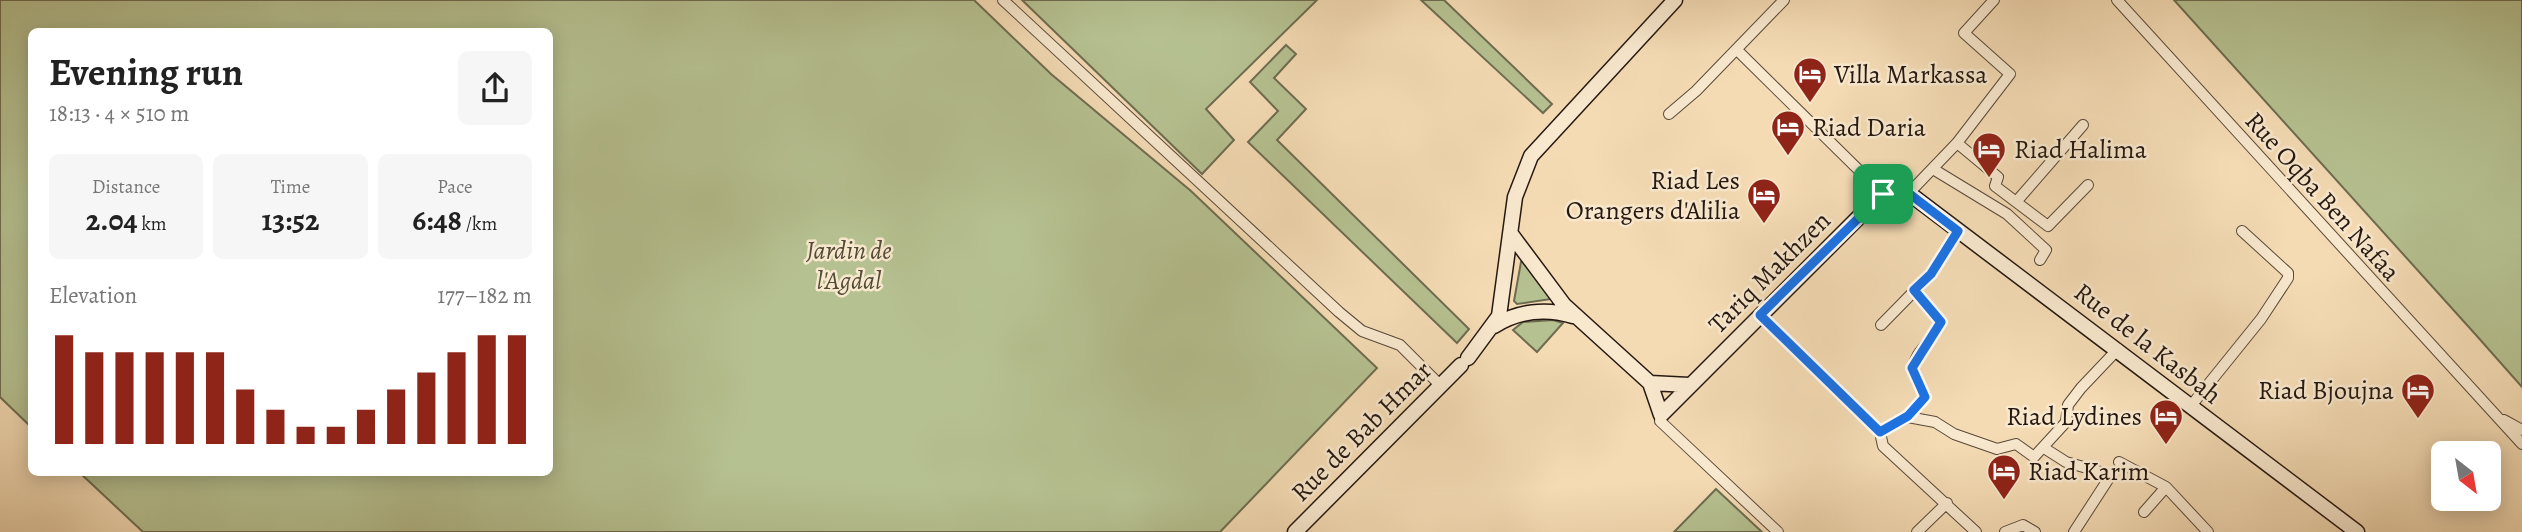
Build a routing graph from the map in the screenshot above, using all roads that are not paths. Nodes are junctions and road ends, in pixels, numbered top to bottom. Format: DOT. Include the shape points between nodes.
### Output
graph roads {
  1 [pos="1003,0"];
  2 [pos="1675,0"];
  3 [pos="1784,0"];
  4 [pos="1994,0"];
  5 [pos="2117,0"];
  6 [pos="1737,50"];
  7 [pos="1669,114"];
  8 [pos="2083,125"];
  9 [pos="1957,143"];
  10 [pos="1933,169"];
  11 [pos="2088,185"];
  12 [pos="1909,192"];
  13 [pos="1883,194"];
  14 [pos="2016,202"];
  15 [pos="1958,231"];
  16 [pos="2242,231"];
  17 [pos="1511,234"];
  18 [pos="2040,260"];
  19 [pos="1914,290"];
  20 [pos="1760,315"];
  21 [pos="1575,316"];
  22 [pos="1881,325"];
  23 [pos="1494,326"];
  24 [pos="2118,349"];
  25 [pos="1650,383"];
  26 [pos="1440,385"];
  27 [pos="1689,385"];
  28 [pos="2190,407"];
  29 [pos="1661,415"];
  30 [pos="1908,416"];
  31 [pos="2501,418"];
  32 [pos="2522,430"];
  33 [pos="1880,432"];
  34 [pos="2522,444"];
  35 [pos="2045,448"];
  36 [pos="2119,462"];
  37 [pos="2166,488"];
  38 [pos="1947,503"];
  39 [pos="2144,512"];
  40 [pos="1295,532"];
  41 [pos="1778,532"];
  42 [pos="1917,532"];
  43 [pos="1976,532"];
  44 [pos="2005,532"];
  45 [pos="2035,532"];
  46 [pos="2074,532"];
  47 [pos="2208,532"];
  48 [pos="2357,532"];
  1 -- 26 [label="street" via="1339,312 1362,331 1400,345"];
  2 -- 17 [label="street" via="1535,151 1519,184"];
  3 -- 6 [label="street"];
  4 -- 9 [label="street" via="1964,33 2010,74"];
  5 -- 31 [label="street, Rue Oqba Ben Nafaa"];
  6 -- 7 [label="street"];
  6 -- 13 [label="street"];
  8 -- 14 [label="street"];
  9 -- 10 [label="street"];
  9 -- 14 [label="street" via="1998,177 1995,187"];
  10 -- 12 [label="street"];
  10 -- 18 [label="street" via="2007,214 2046,250"];
  11 -- 14 [label="street" via="2048,226"];
  12 -- 13 [label="street" via="1898,185"];
  12 -- 15 [label="street, Rue de la Kasbah"];
  13 -- 20 [label="street, Tariq Makhzen"];
  15 -- 19 [label="street" via="1931,274"];
  15 -- 24 [label="street, Rue de la Kasbah"];
  16 -- 28 [label="street" via="2288,278"];
  17 -- 21 [label="street"];
  17 -- 23 [label="street" via="1502,305"];
  19 -- 22 [label="street"];
  19 -- 30 [label="street" via="1941,322 1913,363 1913,376 1925,396"];
  20 -- 27 [label="street, Tariq Makhzen"];
  20 -- 33 [label="street"];
  21 -- 23 [label="street" via="1530,312"];
  21 -- 25 [label="street"];
  23 -- 26 [label="street, Rue de Bab Hmar"];
  24 -- 28 [label="street, Rue de la Kasbah"];
  24 -- 35 [label="street" via="2068,405 2066,422"];
  25 -- 27 [label="street"];
  25 -- 29 [label="street"];
  26 -- 40 [label="street, Rue de Bab Hmar"];
  27 -- 29 [label="street, Tariq Makhzen"];
  28 -- 48 [label="street, Rue de la Kasbah"];
  29 -- 41 [label="street" via="1660,421"];
  30 -- 33 [label="street"];
  30 -- 35 [label="street" via="1997,449 2016,444 2034,457"];
  31 -- 32 [label="street, Rue Oqba Ben Nafaa"];
  31 -- 34 [label="street, Rue Oqba Ben Nafaa"];
  33 -- 38 [label="street" via="1883,446"];
  35 -- 46 [label="street" via="2066,461 2111,475"];
  36 -- 37 [label="street"];
  37 -- 39 [label="street"];
  37 -- 47 [label="street"];
  38 -- 42 [label="street"];
  38 -- 43 [label="street"];
  44 -- 45 [label="street" via="2023,525"];
}
